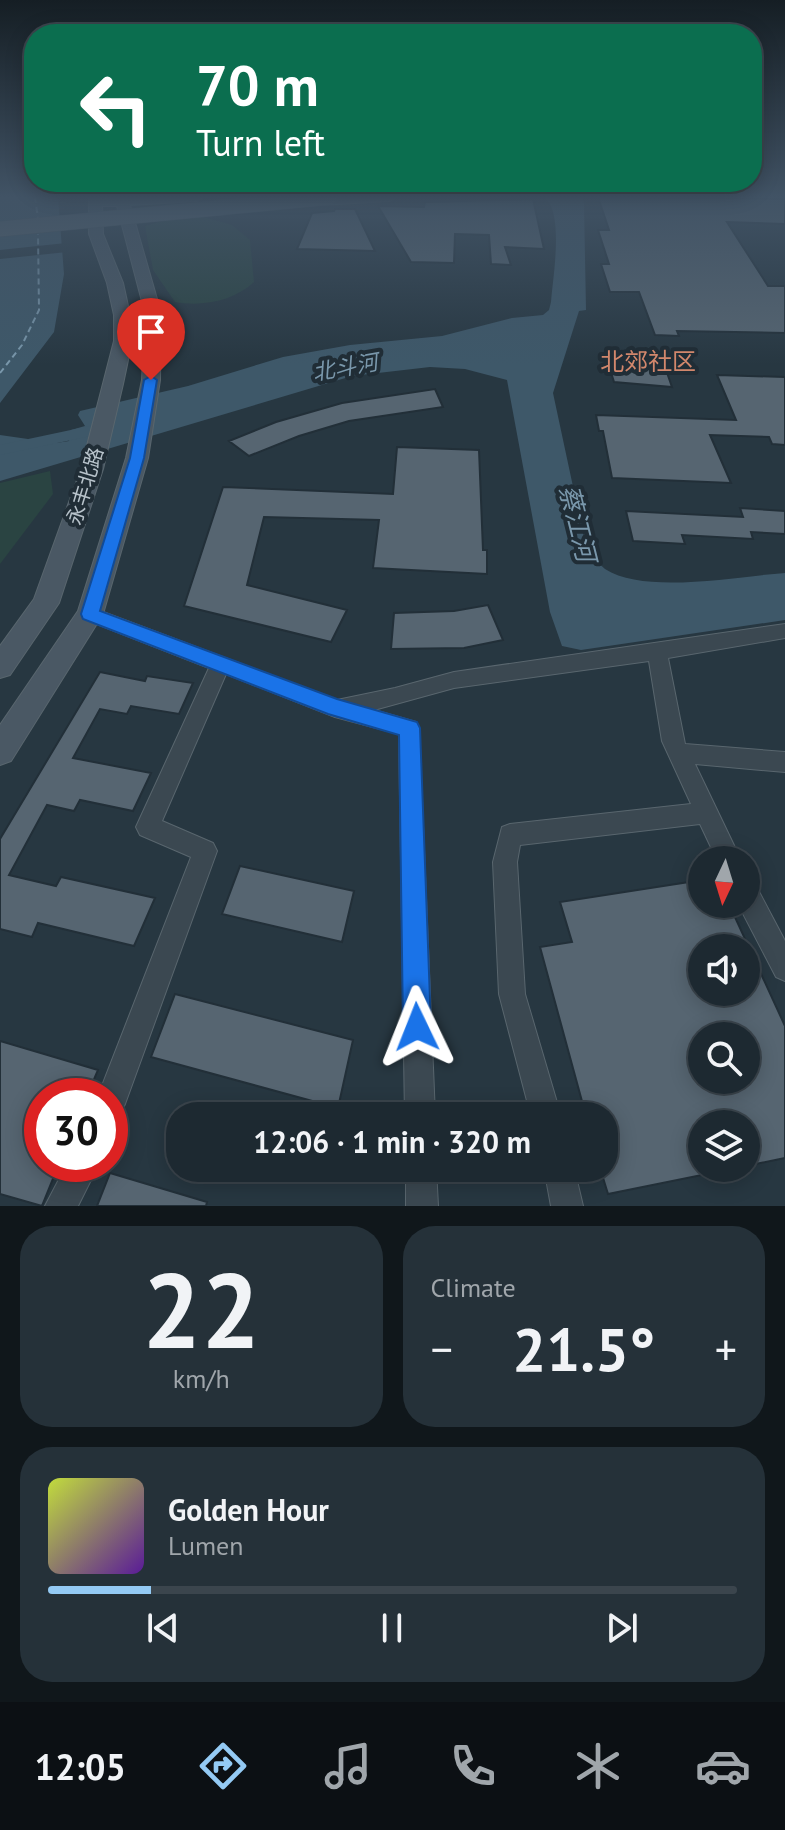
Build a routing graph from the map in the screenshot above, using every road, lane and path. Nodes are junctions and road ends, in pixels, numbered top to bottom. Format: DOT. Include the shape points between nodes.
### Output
graph roads {
  1 [pos="105,253"];
  2 [pos="136,253"];
  3 [pos="90,614"];
  4 [pos="785,631"];
  5 [pos="657,652"];
  6 [pos="220,666"];
  7 [pos="0,667"];
  8 [pos="335,708"];
  9 [pos="0,751"];
  10 [pos="678,753"];
  11 [pos="785,762"];
  12 [pos="705,813"];
  13 [pos="722,846"];
  14 [pos="759,918"];
  15 [pos="785,968"];
  16 [pos="120,1078"];
  17 [pos="420,1102"];
  18 [pos="542,1102"];
  19 [pos="74,1182"];
  20 [pos="421,1182"];
  21 [pos="562,1182"];
  22 [pos="61,1206"];
  23 [pos="422,1206"];
  24 [pos="567,1206"];
  1 -- 7 [label="main road, 永丰北路" via="122,315 114,384 92,469 46,603"];
  2 -- 3 [label="main road, 永丰北路" via="153,313 151,380 137,458"];
  3 -- 6 [label="street"];
  3 -- 9 [label="main road, 永丰北路"];
  4 -- 5 [label="street"];
  5 -- 8 [label="street" via="454,680"];
  5 -- 10 [label="street"];
  6 -- 8 [label="street"];
  6 -- 16 [label="street" via="148,827 205,851"];
  8 -- 17 [label="street" via="409,728"];
  10 -- 11 [label="street"];
  10 -- 12 [label="street"];
  12 -- 13 [label="street"];
  12 -- 18 [label="street" via="510,835 505,862 512,994"];
  14 -- 15 [label="street"];
  19 -- 22 [label="street"];
  20 -- 23 [label="street"];
  21 -- 24 [label="street"];
}
